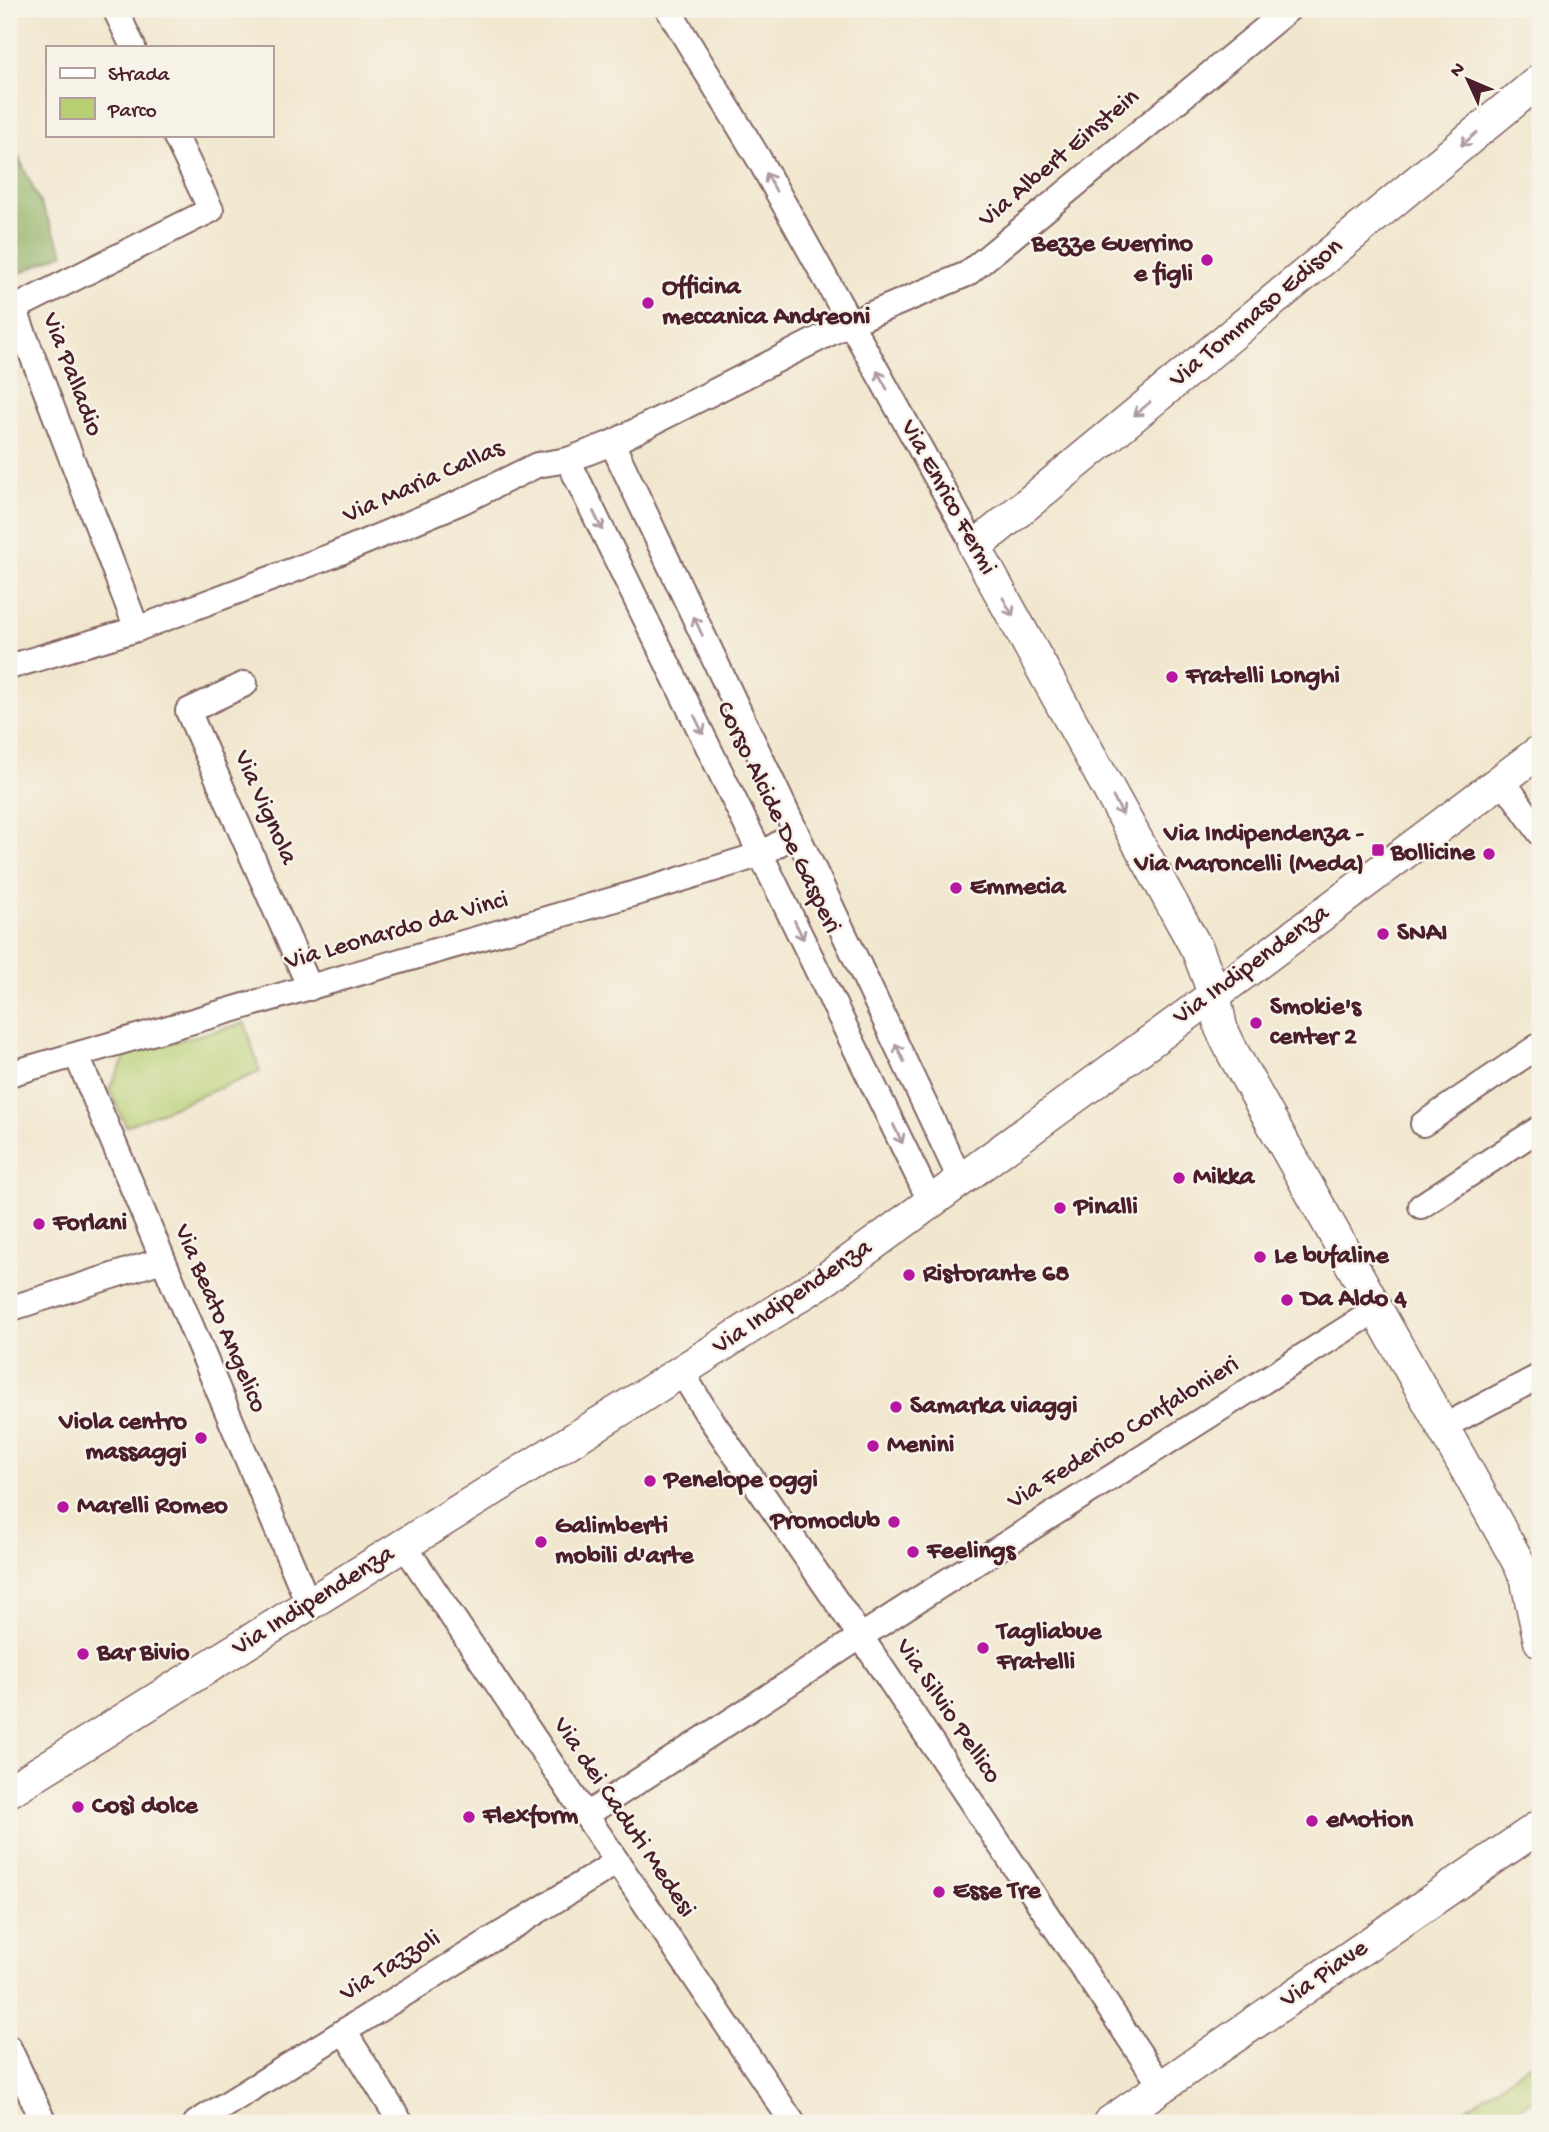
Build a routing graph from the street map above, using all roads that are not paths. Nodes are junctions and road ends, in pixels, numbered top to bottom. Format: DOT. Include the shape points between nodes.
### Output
graph roads {
  1 [pos="115,9"];
  2 [pos="668,9"];
  3 [pos="1289,9"];
  4 [pos="134,46"];
  5 [pos="1540,80"];
  6 [pos="175,136"];
  7 [pos="11,310"];
  8 [pos="850,323"];
  9 [pos="612,443"];
  10 [pos="568,460"];
  11 [pos="975,547"];
  12 [pos="137,629"];
  13 [pos="9,667"];
  14 [pos="245,684"];
  15 [pos="1540,751"];
  16 [pos="1502,779"];
  17 [pos="796,833"];
  18 [pos="1540,833"];
  19 [pos="762,854"];
  20 [pos="310,988"];
  21 [pos="1214,993"];
  22 [pos="1540,1045"];
  23 [pos="77,1056"];
  24 [pos="9,1074"];
  25 [pos="1423,1125"];
  26 [pos="1540,1128"];
  27 [pos="961,1181"];
  28 [pos="931,1203"];
  29 [pos="1421,1206"];
  30 [pos="162,1260"];
  31 [pos="9,1309"];
  32 [pos="1376,1310"];
  33 [pos="681,1371"];
  34 [pos="1540,1376"];
  35 [pos="1443,1427"];
  36 [pos="404,1545"];
  37 [pos="1520,1564"];
  38 [pos="309,1605"];
  39 [pos="1540,1605"];
  40 [pos="861,1637"];
  41 [pos="1540,1641"];
  42 [pos="9,1791"];
  43 [pos="586,1815"];
  44 [pos="1537,1828"];
  45 [pos="617,1862"];
  46 [pos="344,2031"];
  47 [pos="9,2048"];
  48 [pos="1162,2087"];
  49 [pos="44,2123"];
  50 [pos="196,2123"];
  51 [pos="401,2123"];
  52 [pos="793,2123"];
  53 [pos="1109,2123"];
  1 -- 4 [label="street"];
  8 -- 2 [label="street, Via Enrico Fermi, one-way" via="759,159"];
  3 -- 8 [label="street, Via Albert Einstein" via="967,274"];
  5 -- 11 [label="street, Via Tommaso Edison, one-way"];
  6 -- 7 [label="street, Via Palladio" via="211,209"];
  7 -- 12 [label="street, Via Palladio"];
  8 -- 9 [label="street, Via Maria Callas"];
  11 -- 8 [label="street, Via Enrico Fermi, one-way"];
  9 -- 10 [label="street, Via Maria Callas"];
  17 -- 9 [label="street, Corso Alcide De Gasperi, one-way"];
  10 -- 12 [label="street, Via Maria Callas" via="537,466 331,556"];
  10 -- 19 [label="street, Corso Alcide De Gasperi, one-way"];
  11 -- 21 [label="street, Via Enrico Fermi, one-way" via="1198,951"];
  12 -- 13 [label="street, Via Maria Callas"];
  14 -- 20 [label="street, Via Vignola" via="188,711"];
  15 -- 16 [label="street, Via Indipendenza"];
  16 -- 18 [label="street"];
  16 -- 21 [label="street, Via Indipendenza"];
  17 -- 19 [label="street, Via Leonardo da Vinci"];
  27 -- 17 [label="street, Corso Alcide De Gasperi, one-way"];
  19 -- 20 [label="street, Via Leonardo da Vinci"];
  19 -- 28 [label="street, Corso Alcide De Gasperi, one-way"];
  20 -- 23 [label="street, Via Leonardo da Vinci"];
  21 -- 27 [label="street, Via Indipendenza"];
  21 -- 32 [label="street, Via Enrico Fermi" via="1221,1028 1233,1053"];
  22 -- 25 [label="street"];
  23 -- 24 [label="street, Via Leonardo da Vinci"];
  23 -- 30 [label="street, Via Beato Angelico"];
  26 -- 29 [label="street"];
  27 -- 28 [label="street, Via Indipendenza"];
  28 -- 33 [label="street, Via Indipendenza" via="827,1278"];
  30 -- 31 [label="street"];
  30 -- 38 [label="street, Via Beato Angelico"];
  32 -- 35 [label="street, Via Enrico Fermi"];
  32 -- 40 [label="street, Via Federico Confalonieri"];
  33 -- 36 [label="street, Via Indipendenza"];
  33 -- 40 [label="street, Via Silvio Pellico"];
  34 -- 35 [label="street"];
  35 -- 37 [label="street, Via Enrico Fermi"];
  36 -- 38 [label="street, Via Indipendenza"];
  36 -- 43 [label="street, Via dei Caduti Medesi"];
  37 -- 39 [label="street"];
  37 -- 41 [label="street"];
  38 -- 42 [label="street, Via Indipendenza"];
  40 -- 43 [label="street, Via Federico Confalonieri"];
  40 -- 48 [label="street, Via Silvio Pellico"];
  43 -- 45 [label="street, Via dei Caduti Medesi"];
  44 -- 48 [label="street, Via Piave"];
  45 -- 46 [label="street, Via Tazzoli"];
  45 -- 52 [label="street, Via dei Caduti Medesi"];
  46 -- 50 [label="street, Via Tazzoli"];
  46 -- 51 [label="street"];
  47 -- 49 [label="street"];
  48 -- 53 [label="street, Via Piave"];
}
